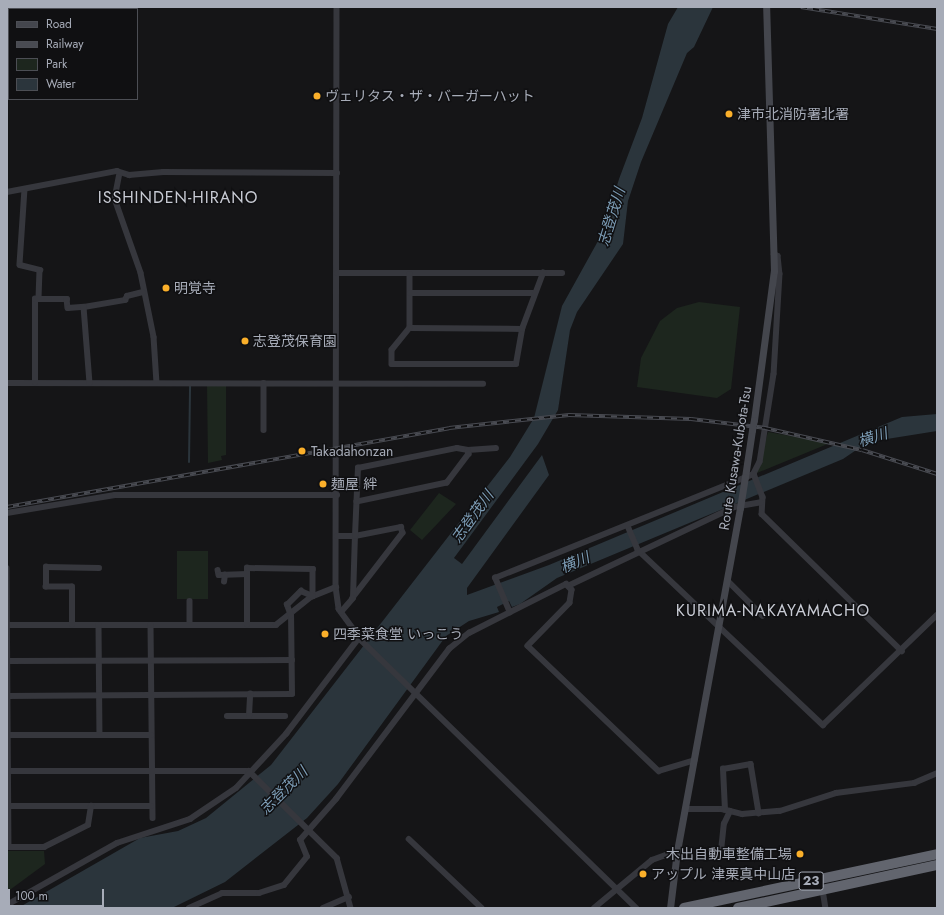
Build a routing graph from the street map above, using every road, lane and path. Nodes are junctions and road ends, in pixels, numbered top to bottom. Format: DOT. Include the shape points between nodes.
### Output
graph roads {
  1 [pos="337,7"];
  2 [pos="766,7"];
  3 [pos="120,173"];
  4 [pos="337,173"];
  5 [pos="25,189"];
  6 [pos="7,192"];
  7 [pos="774,254"];
  8 [pos="543,273"];
  9 [pos="562,273"];
  10 [pos="337,274"];
  11 [pos="410,274"];
  12 [pos="143,292"];
  13 [pos="410,293"];
  14 [pos="532,293"];
  15 [pos="39,299"];
  16 [pos="84,307"];
  17 [pos="410,328"];
  18 [pos="522,329"];
  19 [pos="7,383"];
  20 [pos="35,383"];
  21 [pos="90,383"];
  22 [pos="157,383"];
  23 [pos="264,383"];
  24 [pos="337,383"];
  25 [pos="483,384"];
  26 [pos="264,430"];
  27 [pos="496,448"];
  28 [pos="468,450"];
  29 [pos="754,475"];
  30 [pos="337,495"];
  31 [pos="762,499"];
  32 [pos="357,502"];
  33 [pos="7,513"];
  34 [pos="628,526"];
  35 [pos="337,536"];
  36 [pos="355,536"];
  37 [pos="638,550"];
  38 [pos="7,568"];
  39 [pos="99,568"];
  40 [pos="218,570"];
  41 [pos="247,574"];
  42 [pos="225,575"];
  43 [pos="728,581"];
  44 [pos="224,582"];
  45 [pos="570,585"];
  46 [pos="336,587"];
  47 [pos="312,596"];
  48 [pos="353,598"];
  49 [pos="8,601"];
  50 [pos="190,601"];
  51 [pos="341,612"];
  52 [pos="510,613"];
  53 [pos="937,615"];
  54 [pos="291,616"];
  55 [pos="763,616"];
  56 [pos="8,625"];
  57 [pos="72,625"];
  58 [pos="99,625"];
  59 [pos="151,625"];
  60 [pos="190,625"];
  61 [pos="247,625"];
  62 [pos="720,626"];
  63 [pos="360,640"];
  64 [pos="902,651"];
  65 [pos="8,660"];
  66 [pos="151,660"];
  67 [pos="292,660"];
  68 [pos="100,661"];
  69 [pos="414,692"];
  70 [pos="250,694"];
  71 [pos="151,695"];
  72 [pos="8,696"];
  73 [pos="100,696"];
  74 [pos="227,716"];
  75 [pos="249,716"];
  76 [pos="285,716"];
  77 [pos="8,735"];
  78 [pos="100,735"];
  79 [pos="151,736"];
  80 [pos="694,760"];
  81 [pos="8,771"];
  82 [pos="151,771"];
  83 [pos="937,773"];
  84 [pos="254,774"];
  85 [pos="8,806"];
  86 [pos="91,806"];
  87 [pos="151,806"];
  88 [pos="685,808"];
  89 [pos="727,810"];
  90 [pos="759,813"];
  91 [pos="153,818"];
  92 [pos="309,829"];
  93 [pos="409,839"];
  94 [pos="8,847"];
  95 [pos="677,851"];
  96 [pos="721,851"];
  97 [pos="937,854"];
  98 [pos="937,865"];
  99 [pos="616,886"];
  100 [pos="823,890"];
  101 [pos="349,898"];
  102 [pos="7,905"];
  103 [pos="189,908"];
  104 [pos="323,908"];
  105 [pos="351,908"];
  106 [pos="482,908"];
  107 [pos="594,908"];
  108 [pos="637,908"];
  109 [pos="670,908"];
  110 [pos="684,908"];
  111 [pos="740,908"];
  112 [pos="826,908"];
  1 -- 4 [label="street"];
  2 -- 7 [label="main road, Route Kusawa-Kubota-Tsu"];
  3 -- 4 [label="street"];
  3 -- 5 [label="street"];
  3 -- 12 [label="street" via="116,203 134,244"];
  4 -- 10 [label="street"];
  5 -- 6 [label="street"];
  5 -- 15 [label="street" via="20,265 40,270"];
  7 -- 29 [label="street" via="778,256 780,274 774,374 760,462"];
  7 -- 43 [label="main road, Route Kusawa-Kubota-Tsu, bridge" via="769,328"];
  8 -- 9 [label="street"];
  8 -- 11 [label="street"];
  8 -- 14 [label="street"];
  10 -- 11 [label="street"];
  10 -- 24 [label="street"];
  11 -- 13 [label="street"];
  12 -- 16 [label="street" via="126,296 125,300"];
  12 -- 22 [label="street" via="154,337"];
  13 -- 14 [label="street"];
  13 -- 17 [label="street"];
  14 -- 18 [label="street"];
  15 -- 16 [label="street" via="67,299 68,308"];
  15 -- 20 [label="street" via="35,299"];
  16 -- 21 [label="street"];
  17 -- 18 [label="street"];
  17 -- 18 [label="street" via="392,350 392,364 516,364"];
  19 -- 20 [label="street"];
  20 -- 21 [label="street"];
  21 -- 22 [label="street"];
  22 -- 23 [label="street"];
  23 -- 24 [label="street"];
  23 -- 26 [label="street"];
  24 -- 25 [label="street"];
  24 -- 30 [label="street"];
  27 -- 28 [label="street"];
  28 -- 32 [label="street" via="468,454 447,483"];
  28 -- 32 [label="street" via="456,448 358,468"];
  29 -- 31 [label="street"];
  29 -- 34 [label="street"];
  30 -- 33 [label="street" via="115,495"];
  30 -- 35 [label="street"];
  31 -- 37 [label="street" via="734,507"];
  31 -- 64 [label="street" via="767,522"];
  32 -- 36 [label="street"];
  34 -- 37 [label="street"];
  34 -- 52 [label="street" via="495,578"];
  35 -- 36 [label="street"];
  35 -- 46 [label="street"];
  36 -- 48 [label="street"];
  36 -- 48 [label="street" via="401,527 403,533"];
  37 -- 45 [label="street"];
  37 -- 62 [label="street"];
  38 -- 49 [label="street"];
  39 -- 57 [label="street" via="46,567 46,587 72,587"];
  40 -- 42 [label="street" via="219,575"];
  41 -- 42 [label="street"];
  41 -- 47 [label="street" via="247,568 313,569"];
  41 -- 61 [label="street"];
  42 -- 44 [label="street"];
  43 -- 55 [label="street"];
  43 -- 62 [label="main road, Route Kusawa-Kubota-Tsu"];
  45 -- 52 [label="street" via="550,590"];
  45 -- 80 [label="street" via="570,603 528,646 659,772"];
  46 -- 47 [label="street"];
  46 -- 51 [label="street"];
  47 -- 54 [label="street"];
  47 -- 54 [label="street" via="306,591 292,596 286,609"];
  48 -- 51 [label="street"];
  49 -- 56 [label="street"];
  50 -- 60 [label="street"];
  51 -- 63 [label="street"];
  52 -- 69 [label="street" via="458,639"];
  53 -- 64 [label="street"];
  54 -- 61 [label="street" via="276,625"];
  54 -- 67 [label="street"];
  56 -- 57 [label="street"];
  56 -- 65 [label="street"];
  57 -- 58 [label="street"];
  58 -- 59 [label="street"];
  58 -- 68 [label="street"];
  59 -- 60 [label="street"];
  59 -- 66 [label="street"];
  60 -- 61 [label="street"];
  62 -- 64 [label="street" via="823,725"];
  62 -- 80 [label="main road, Route Kusawa-Kubota-Tsu"];
  63 -- 69 [label="street"];
  63 -- 84 [label="street"];
  65 -- 68 [label="street"];
  65 -- 72 [label="street"];
  66 -- 67 [label="street"];
  66 -- 68 [label="street"];
  66 -- 71 [label="street"];
  67 -- 70 [label="street" via="292,694"];
  68 -- 73 [label="street"];
  69 -- 92 [label="street"];
  69 -- 99 [label="street"];
  70 -- 71 [label="street"];
  70 -- 75 [label="street"];
  71 -- 73 [label="street"];
  71 -- 79 [label="street"];
  72 -- 73 [label="street"];
  72 -- 77 [label="street"];
  73 -- 78 [label="street"];
  74 -- 75 [label="street"];
  75 -- 76 [label="street"];
  77 -- 78 [label="street"];
  77 -- 81 [label="street"];
  78 -- 79 [label="street"];
  79 -- 82 [label="street"];
  80 -- 88 [label="main road, Route Kusawa-Kubota-Tsu"];
  81 -- 82 [label="street"];
  81 -- 85 [label="street"];
  82 -- 84 [label="street"];
  82 -- 87 [label="street"];
  83 -- 90 [label="street" via="914,783 836,793 793,808"];
  84 -- 92 [label="street"];
  84 -- 102 [label="street" via="190,819 117,843"];
  85 -- 86 [label="street"];
  85 -- 94 [label="street"];
  86 -- 87 [label="street"];
  86 -- 94 [label="street" via="88,825 44,847"];
  87 -- 91 [label="street"];
  88 -- 89 [label="street"];
  88 -- 95 [label="main road, Route Kusawa-Kubota-Tsu"];
  89 -- 90 [label="street"];
  89 -- 90 [label="street" via="723,769 751,764"];
  89 -- 96 [label="street"];
  92 -- 101 [label="street" via="337,858"];
  92 -- 103 [label="street" via="300,840 307,857 284,885 259,893 222,892"];
  93 -- 106 [label="street"];
  95 -- 99 [label="street" via="652,860"];
  95 -- 109 [label="main road, Route Kusawa-Kubota-Tsu"];
  97 -- 110 [label="highway, 23"];
  98 -- 100 [label="highway, 23"];
  99 -- 107 [label="street"];
  99 -- 108 [label="street"];
  100 -- 111 [label="highway, 23"];
  100 -- 112 [label="street"];
  101 -- 104 [label="street"];
  101 -- 105 [label="street"];
}
